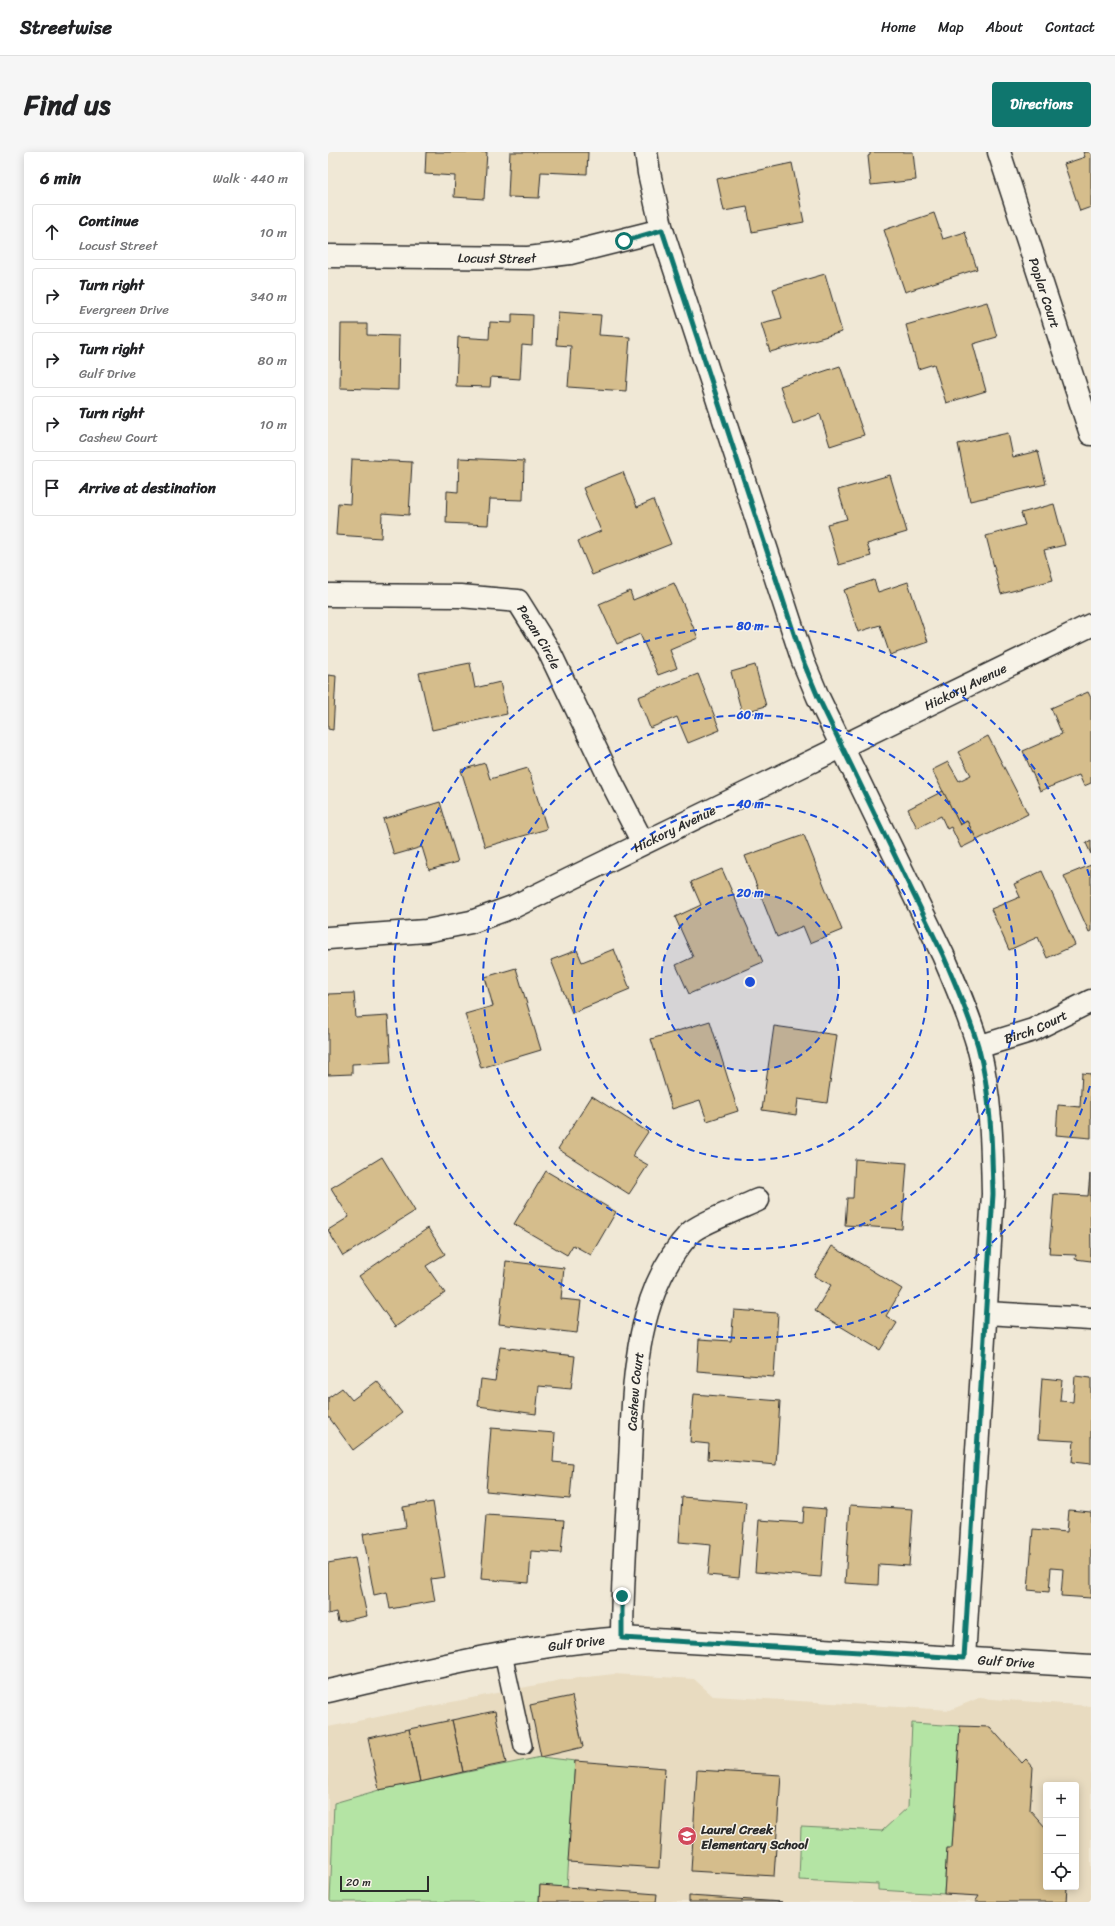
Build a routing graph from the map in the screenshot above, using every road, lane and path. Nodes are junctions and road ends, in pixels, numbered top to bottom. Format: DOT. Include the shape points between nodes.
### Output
graph roads {
  1 [pos="646,152"];
  2 [pos="999,152"];
  3 [pos="662,230"];
  4 [pos="328,256"];
  5 [pos="1091,434"];
  6 [pos="328,595"];
  7 [pos="1091,625"];
  8 [pos="841,746"];
  9 [pos="643,843"];
  10 [pos="328,938"];
  11 [pos="1091,1001"];
  12 [pos="978,1047"];
  13 [pos="758,1200"];
  14 [pos="986,1314"];
  15 [pos="1091,1319"];
  16 [pos="622,1638"];
  17 [pos="503,1654"];
  18 [pos="964,1658"];
  19 [pos="1091,1666"];
  20 [pos="328,1690"];
  21 [pos="524,1746"];
  1 -- 3 [label="street"];
  2 -- 5 [label="street, Poplar Court"];
  3 -- 4 [label="street, Locust Street" via="570,253 528,258"];
  3 -- 8 [label="street" via="803,661"];
  6 -- 9 [label="street, Pecan Circle" via="460,596 518,601 548,650"];
  7 -- 8 [label="street, Hickory Avenue"];
  8 -- 9 [label="street, Hickory Avenue"];
  8 -- 12 [label="street" via="943,955 962,999"];
  9 -- 10 [label="street, Hickory Avenue" via="515,906 471,922 426,931"];
  11 -- 12 [label="street, Birch Court" via="1033,1030"];
  12 -- 14 [label="street" via="987,1093 992,1141 993,1194"];
  13 -- 16 [label="street, Cashew Court" via="691,1231 667,1264 651,1301 637,1360 622,1596"];
  14 -- 15 [label="street"];
  14 -- 18 [label="street"];
  16 -- 17 [label="street, Gulf Drive" via="584,1640"];
  16 -- 18 [label="street, Gulf Drive"];
  17 -- 20 [label="street, Gulf Drive"];
  17 -- 21 [label="lane"];
  18 -- 19 [label="street, Gulf Drive"];
}
